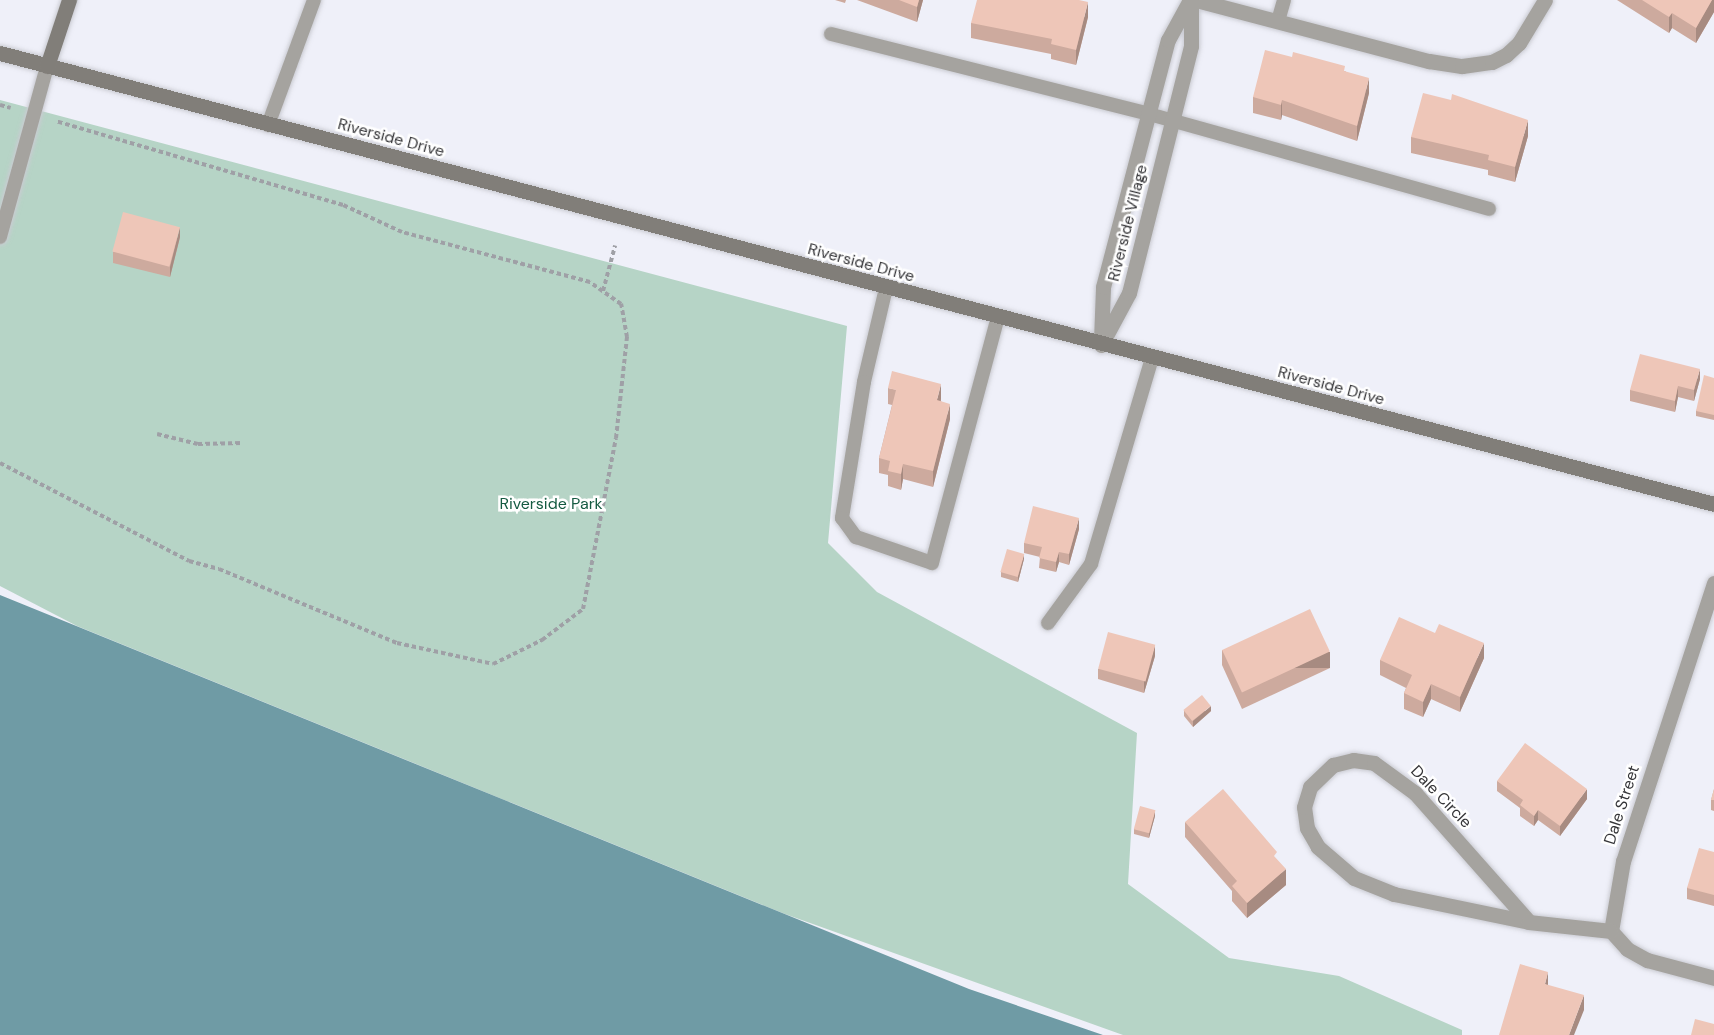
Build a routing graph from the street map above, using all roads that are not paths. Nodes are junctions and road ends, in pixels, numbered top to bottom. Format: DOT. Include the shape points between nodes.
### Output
graph roads {
  1 [pos="69,0"];
  2 [pos="314,0"];
  3 [pos="1190,0"];
  4 [pos="1196,0"];
  5 [pos="1284,0"];
  6 [pos="1545,0"];
  7 [pos="1278,21"];
  8 [pos="831,34"];
  9 [pos="0,53"];
  10 [pos="47,66"];
  11 [pos="1149,114"];
  12 [pos="1173,120"];
  13 [pos="268,125"];
  14 [pos="1489,209"];
  15 [pos="0,237"];
  16 [pos="886,288"];
  17 [pos="998,317"];
  18 [pos="1101,345"];
  19 [pos="1152,358"];
  20 [pos="1714,504"];
  21 [pos="1714,583"];
  22 [pos="1048,623"];
  23 [pos="1529,922"];
  24 [pos="1611,931"];
  25 [pos="1714,978"];
  1 -- 10 [label="main road"];
  2 -- 13 [label="lane"];
  3 -- 11 [label="street, Riverside Village" via="1168,40"];
  3 -- 12 [label="street, Riverside Village" via="1191,46"];
  4 -- 7 [label="street"];
  5 -- 7 [label="lane"];
  6 -- 7 [label="street" via="1519,43 1499,59 1477,65 1429,61"];
  8 -- 11 [label="lane"];
  9 -- 10 [label="main road, Riverside Drive"];
  10 -- 13 [label="main road, Riverside Drive"];
  10 -- 15 [label="lane"];
  11 -- 12 [label="lane"];
  11 -- 18 [label="street, Riverside Village" via="1103,287"];
  12 -- 14 [label="lane"];
  12 -- 18 [label="street, Riverside Village" via="1129,293"];
  13 -- 16 [label="main road, Riverside Drive"];
  16 -- 17 [label="main road, Riverside Drive"];
  16 -- 17 [label="lane" via="864,382 842,518 856,537 932,563"];
  17 -- 18 [label="main road, Riverside Drive"];
  18 -- 19 [label="main road, Riverside Drive"];
  19 -- 20 [label="main road, Riverside Drive"];
  19 -- 22 [label="lane" via="1091,564"];
  21 -- 24 [label="street, Dale Street" via="1623,861"];
  23 -- 23 [label="street, Dale Circle" via="1394,894 1354,878 1318,847 1307,828 1304,807 1310,787 1323,771 1342,762 1363,760 1384,768 1430,809"];
  23 -- 24 [label="street, Dale Circle"];
  24 -- 25 [label="street" via="1627,949 1647,960"];
}
